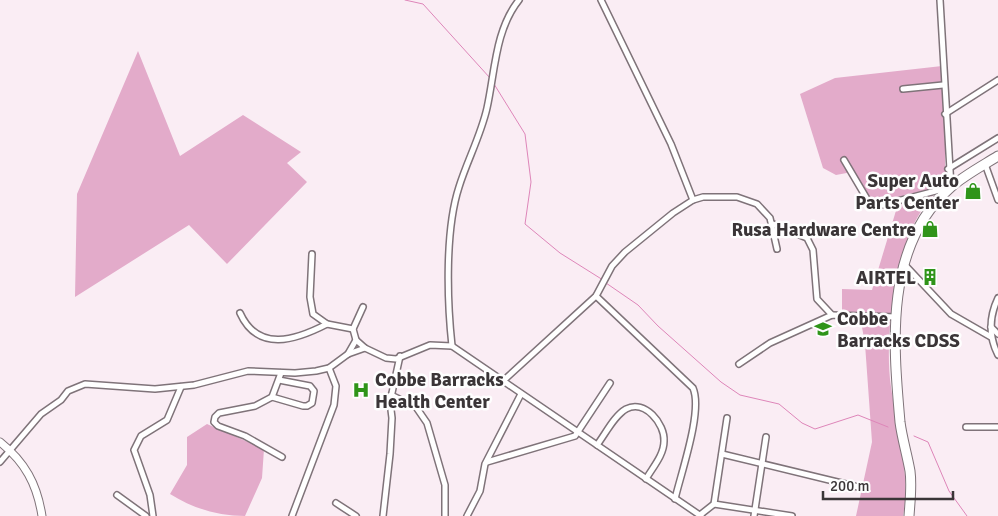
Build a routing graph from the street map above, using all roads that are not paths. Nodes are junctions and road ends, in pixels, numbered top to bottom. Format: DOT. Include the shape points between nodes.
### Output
graph roads {
  1 [pos="519,0"];
  2 [pos="601,0"];
  3 [pos="940,0"];
  4 [pos="998,80"];
  5 [pos="943,85"];
  6 [pos="903,89"];
  7 [pos="945,114"];
  8 [pos="998,138"];
  9 [pos="998,156"];
  10 [pos="844,160"];
  11 [pos="985,164"];
  12 [pos="948,169"];
  13 [pos="951,187"];
  14 [pos="694,200"];
  15 [pos="998,200"];
  16 [pos="773,224"];
  17 [pos="777,249"];
  18 [pos="312,254"];
  19 [pos="904,264"];
  20 [pos="596,296"];
  21 [pos="998,298"];
  22 [pos="363,307"];
  23 [pos="240,313"];
  24 [pos="832,316"];
  25 [pos="897,316"];
  26 [pos="327,324"];
  27 [pos="353,329"];
  28 [pos="994,335"];
  29 [pos="356,340"];
  30 [pos="452,346"];
  31 [pos="365,348"];
  32 [pos="348,354"];
  33 [pos="998,355"];
  34 [pos="400,356"];
  35 [pos="739,364"];
  36 [pos="329,368"];
  37 [pos="280,373"];
  38 [pos="279,380"];
  39 [pos="503,381"];
  40 [pos="610,383"];
  41 [pos="181,387"];
  42 [pos="521,394"];
  43 [pos="391,395"];
  44 [pos="272,397"];
  45 [pos="727,418"];
  46 [pos="966,427"];
  47 [pos="998,427"];
  48 [pos="578,432"];
  49 [pos="766,437"];
  50 [pos="0,442"];
  51 [pos="597,445"];
  52 [pos="11,451"];
  53 [pos="722,454"];
  54 [pos="282,457"];
  55 [pos="0,462"];
  56 [pos="487,462"];
  57 [pos="761,463"];
  58 [pos="646,478"];
  59 [pos="858,487"];
  60 [pos="118,495"];
  61 [pos="675,499"];
  62 [pos="336,503"];
  63 [pos="714,504"];
  64 [pos="754,513"];
  65 [pos="469,515"];
  66 [pos="42,516"];
  67 [pos="146,516"];
  68 [pos="153,516"];
  69 [pos="292,516"];
  70 [pos="356,516"];
  71 [pos="383,516"];
  72 [pos="445,516"];
  73 [pos="700,516"];
  74 [pos="792,516"];
  75 [pos="909,516"];
  1 -- 30 [label="street" via="506,22 486,111 458,188 450,238"];
  2 -- 14 [label="street" via="671,144"];
  3 -- 5 [label="street"];
  4 -- 7 [label="street"];
  5 -- 6 [label="street"];
  5 -- 7 [label="street"];
  7 -- 12 [label="street"];
  8 -- 12 [label="street"];
  9 -- 11 [label="highway"];
  10 -- 13 [label="street" via="870,204 882,206"];
  11 -- 13 [label="highway"];
  11 -- 15 [label="street"];
  12 -- 13 [label="street"];
  13 -- 19 [label="highway" via="924,219 908,248"];
  14 -- 16 [label="street" via="720,197 748,200 767,212"];
  14 -- 20 [label="street" via="625,252 612,266"];
  16 -- 17 [label="street"];
  16 -- 24 [label="street" via="808,238 813,250 817,300"];
  18 -- 26 [label="street" via="310,309"];
  19 -- 25 [label="highway"];
  19 -- 28 [label="street" via="951,314"];
  20 -- 39 [label="street"];
  20 -- 61 [label="street" via="693,388 696,396 694,423"];
  21 -- 28 [label="street" via="991,326"];
  22 -- 27 [label="street"];
  23 -- 26 [label="street" via="256,335 268,339 298,337"];
  24 -- 25 [label="street"];
  24 -- 35 [label="street" via="770,343"];
  25 -- 75 [label="highway" via="895,356 900,424 910,479"];
  26 -- 27 [label="street"];
  27 -- 29 [label="street"];
  28 -- 33 [label="street"];
  29 -- 31 [label="street"];
  29 -- 32 [label="street"];
  30 -- 34 [label="street" via="430,345"];
  30 -- 39 [label="street"];
  31 -- 32 [label="street"];
  31 -- 34 [label="street" via="386,358"];
  32 -- 36 [label="street"];
  34 -- 43 [label="street"];
  36 -- 37 [label="street"];
  36 -- 69 [label="street" via="336,386 334,405"];
  37 -- 38 [label="street"];
  37 -- 41 [label="street" via="248,371"];
  38 -- 44 [label="street"];
  38 -- 44 [label="street" via="310,386 314,391 312,403 303,406"];
  39 -- 42 [label="street"];
  40 -- 48 [label="street"];
  41 -- 52 [label="street" via="155,389 85,384 77,387 41,414"];
  41 -- 68 [label="street" via="167,420 141,436 134,450 150,495"];
  42 -- 48 [label="street"];
  42 -- 56 [label="street"];
  43 -- 71 [label="street" via="390,454"];
  43 -- 72 [label="street" via="416,407 426,423 445,485"];
  44 -- 54 [label="street" via="244,409 219,413 214,422"];
  45 -- 53 [label="street"];
  46 -- 47 [label="street"];
  48 -- 51 [label="street"];
  48 -- 56 [label="street" via="564,440"];
  49 -- 57 [label="street"];
  50 -- 52 [label="main road"];
  51 -- 58 [label="street"];
  51 -- 58 [label="street" via="619,414 637,406 646,410 658,419 664,442 661,455"];
  52 -- 55 [label="street"];
  52 -- 66 [label="main road" via="32,479"];
  53 -- 57 [label="street"];
  53 -- 63 [label="street"];
  56 -- 65 [label="street" via="480,491"];
  57 -- 59 [label="street"];
  57 -- 64 [label="street"];
  58 -- 61 [label="street"];
  60 -- 67 [label="street"];
  61 -- 73 [label="street"];
  62 -- 70 [label="street"];
  63 -- 64 [label="street"];
  63 -- 73 [label="street"];
  64 -- 74 [label="street"];
}
